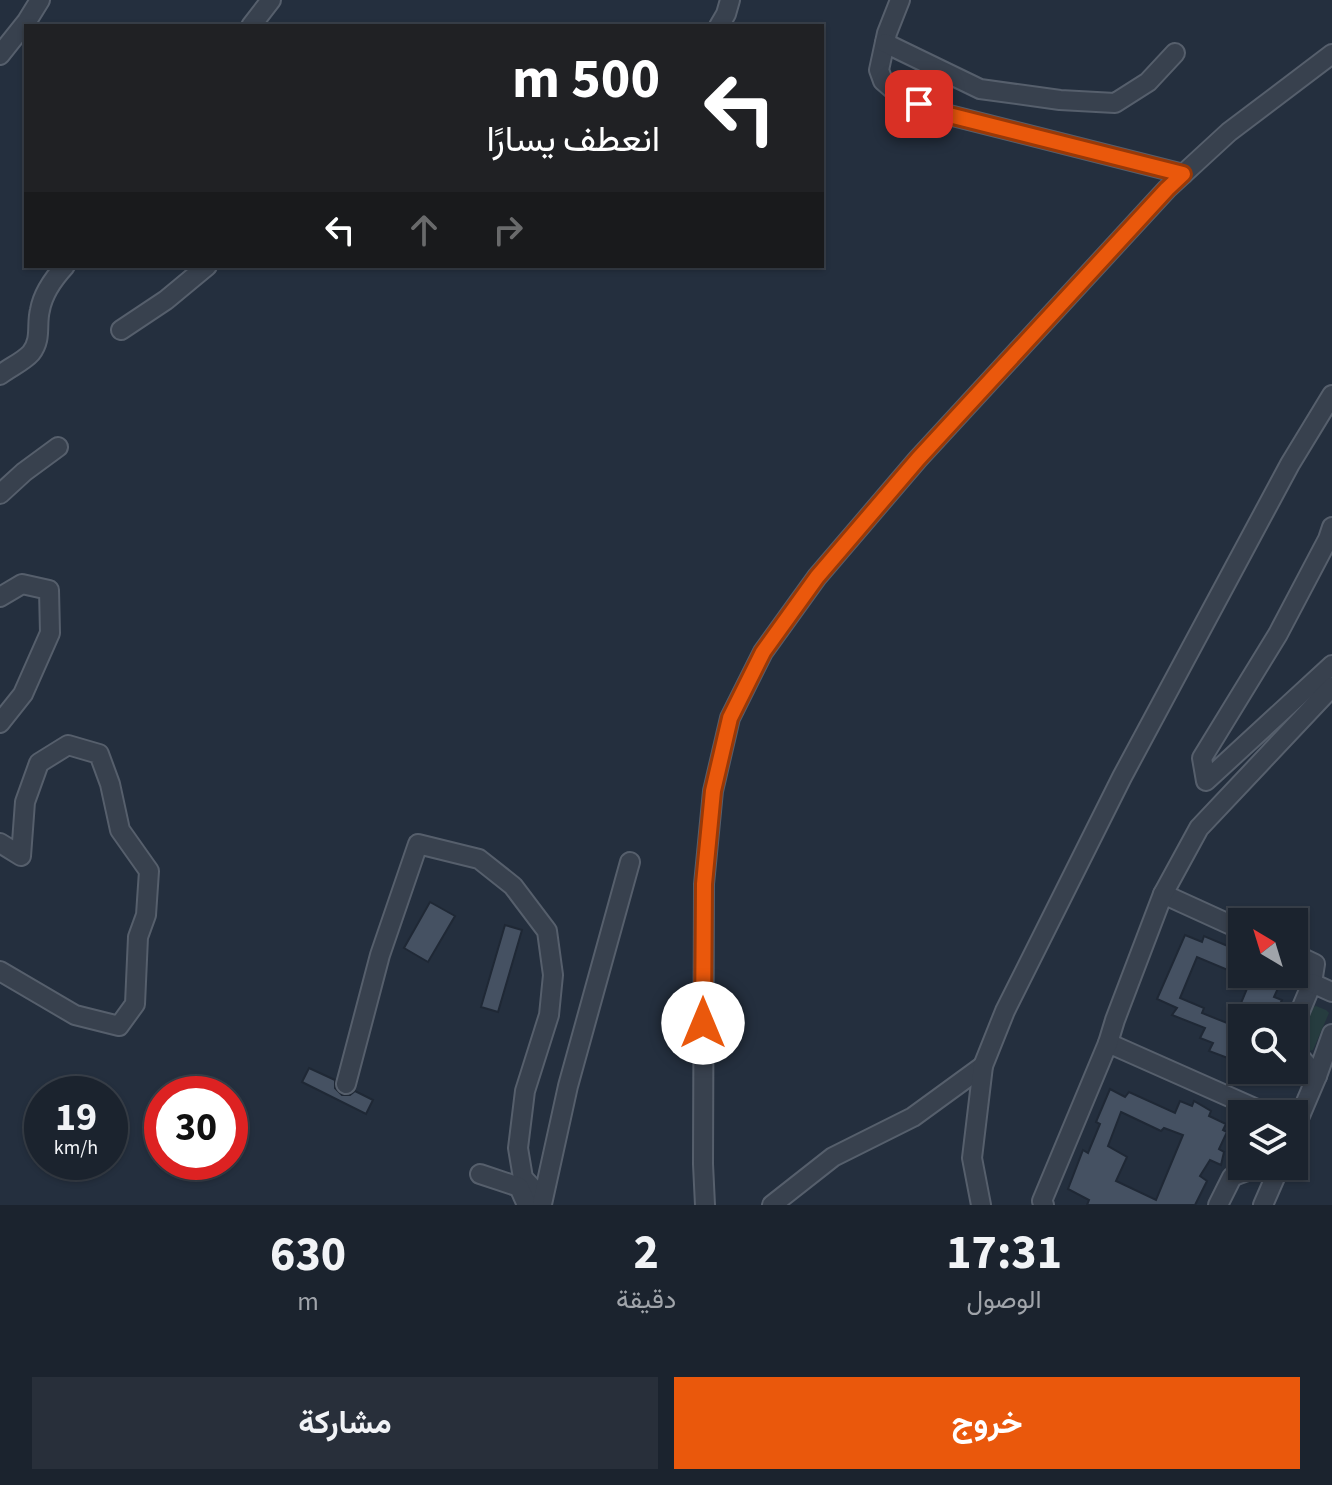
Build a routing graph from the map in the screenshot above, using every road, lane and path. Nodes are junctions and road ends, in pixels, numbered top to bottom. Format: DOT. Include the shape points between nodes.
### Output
graph roads {
  1 [pos="40,0"];
  2 [pos="271,0"];
  3 [pos="730,0"];
  4 [pos="900,0"];
  5 [pos="25,24"];
  6 [pos="253,24"];
  7 [pos="720,24"];
  8 [pos="24,25"];
  9 [pos="885,43"];
  10 [pos="1175,53"];
  11 [pos="1332,54"];
  12 [pos="0,55"];
  13 [pos="1183,174"];
  14 [pos="63,268"];
  15 [pos="205,268"];
  16 [pos="121,330"];
  17 [pos="0,375"];
  18 [pos="1332,395"];
  19 [pos="58,447"];
  20 [pos="0,494"];
  21 [pos="1332,527"];
  22 [pos="0,597"];
  23 [pos="1332,665"];
  24 [pos="1332,687"];
  25 [pos="0,723"];
  26 [pos="0,843"];
  27 [pos="17,854"];
  28 [pos="630,862"];
  29 [pos="1,865"];
  30 [pos="1163,894"];
  31 [pos="1228,924"];
  32 [pos="1308,961"];
  33 [pos="0,971"];
  34 [pos="1312,983"];
  35 [pos="1332,992"];
  36 [pos="1303,1004"];
  37 [pos="1332,1034"];
  38 [pos="1108,1043"];
  39 [pos="983,1066"];
  40 [pos="1308,1066"];
  41 [pos="1317,1076"];
  42 [pos="346,1084"];
  43 [pos="1236,1100"];
  44 [pos="1307,1100"];
  45 [pos="480,1174"];
  46 [pos="1230,1180"];
  47 [pos="1274,1180"];
  48 [pos="537,1203"];
  49 [pos="705,1205"];
  50 [pos="772,1205"];
  51 [pos="981,1205"];
  52 [pos="1044,1205"];
  53 [pos="1218,1205"];
  54 [pos="1263,1205"];
  1 -- 5 [label="street"];
  2 -- 6 [label="street"];
  3 -- 7 [label="street"];
  4 -- 9 [label="street"];
  8 -- 12 [label="street"];
  9 -- 10 [label="street" via="980,89 1115,103 1148,82"];
  9 -- 13 [label="street" via="879,70 883,81 919,104"];
  11 -- 13 [label="street"];
  13 -- 49 [label="street" via="918,459 817,577 763,652 730,718 713,791 704,884"];
  14 -- 17 [label="street" via="43,300 33,351"];
  15 -- 16 [label="street"];
  18 -- 39 [label="street" via="1122,777 1005,1011"];
  19 -- 20 [label="street"];
  21 -- 23 [label="street" via="1278,634 1202,758 1206,781"];
  22 -- 25 [label="street" via="22,584 49,590 50,633 23,694"];
  24 -- 30 [label="street" via="1199,828"];
  26 -- 27 [label="street"];
  27 -- 29 [label="street"];
  27 -- 33 [label="street" via="21,856 25,802 39,763 68,745 99,754 120,830 149,871 146,915 138,937 135,1004 119,1026 90,1019"];
  28 -- 48 [label="street"];
  30 -- 31 [label="street"];
  30 -- 38 [label="street"];
  32 -- 34 [label="street" via="1315,964"];
  34 -- 35 [label="street"];
  34 -- 36 [label="street"];
  37 -- 41 [label="street"];
  38 -- 43 [label="street"];
  38 -- 52 [label="street"];
  39 -- 50 [label="street" via="913,1117 833,1157"];
  39 -- 51 [label="street" via="972,1158"];
  40 -- 41 [label="street"];
  41 -- 44 [label="street"];
  42 -- 48 [label="street" via="380,955 418,844 479,859 513,886 547,931 553,975 549,1015 525,1091 518,1148 523,1178"];
  45 -- 48 [label="street" via="519,1187"];
  46 -- 53 [label="street"];
  47 -- 54 [label="street"];
}
